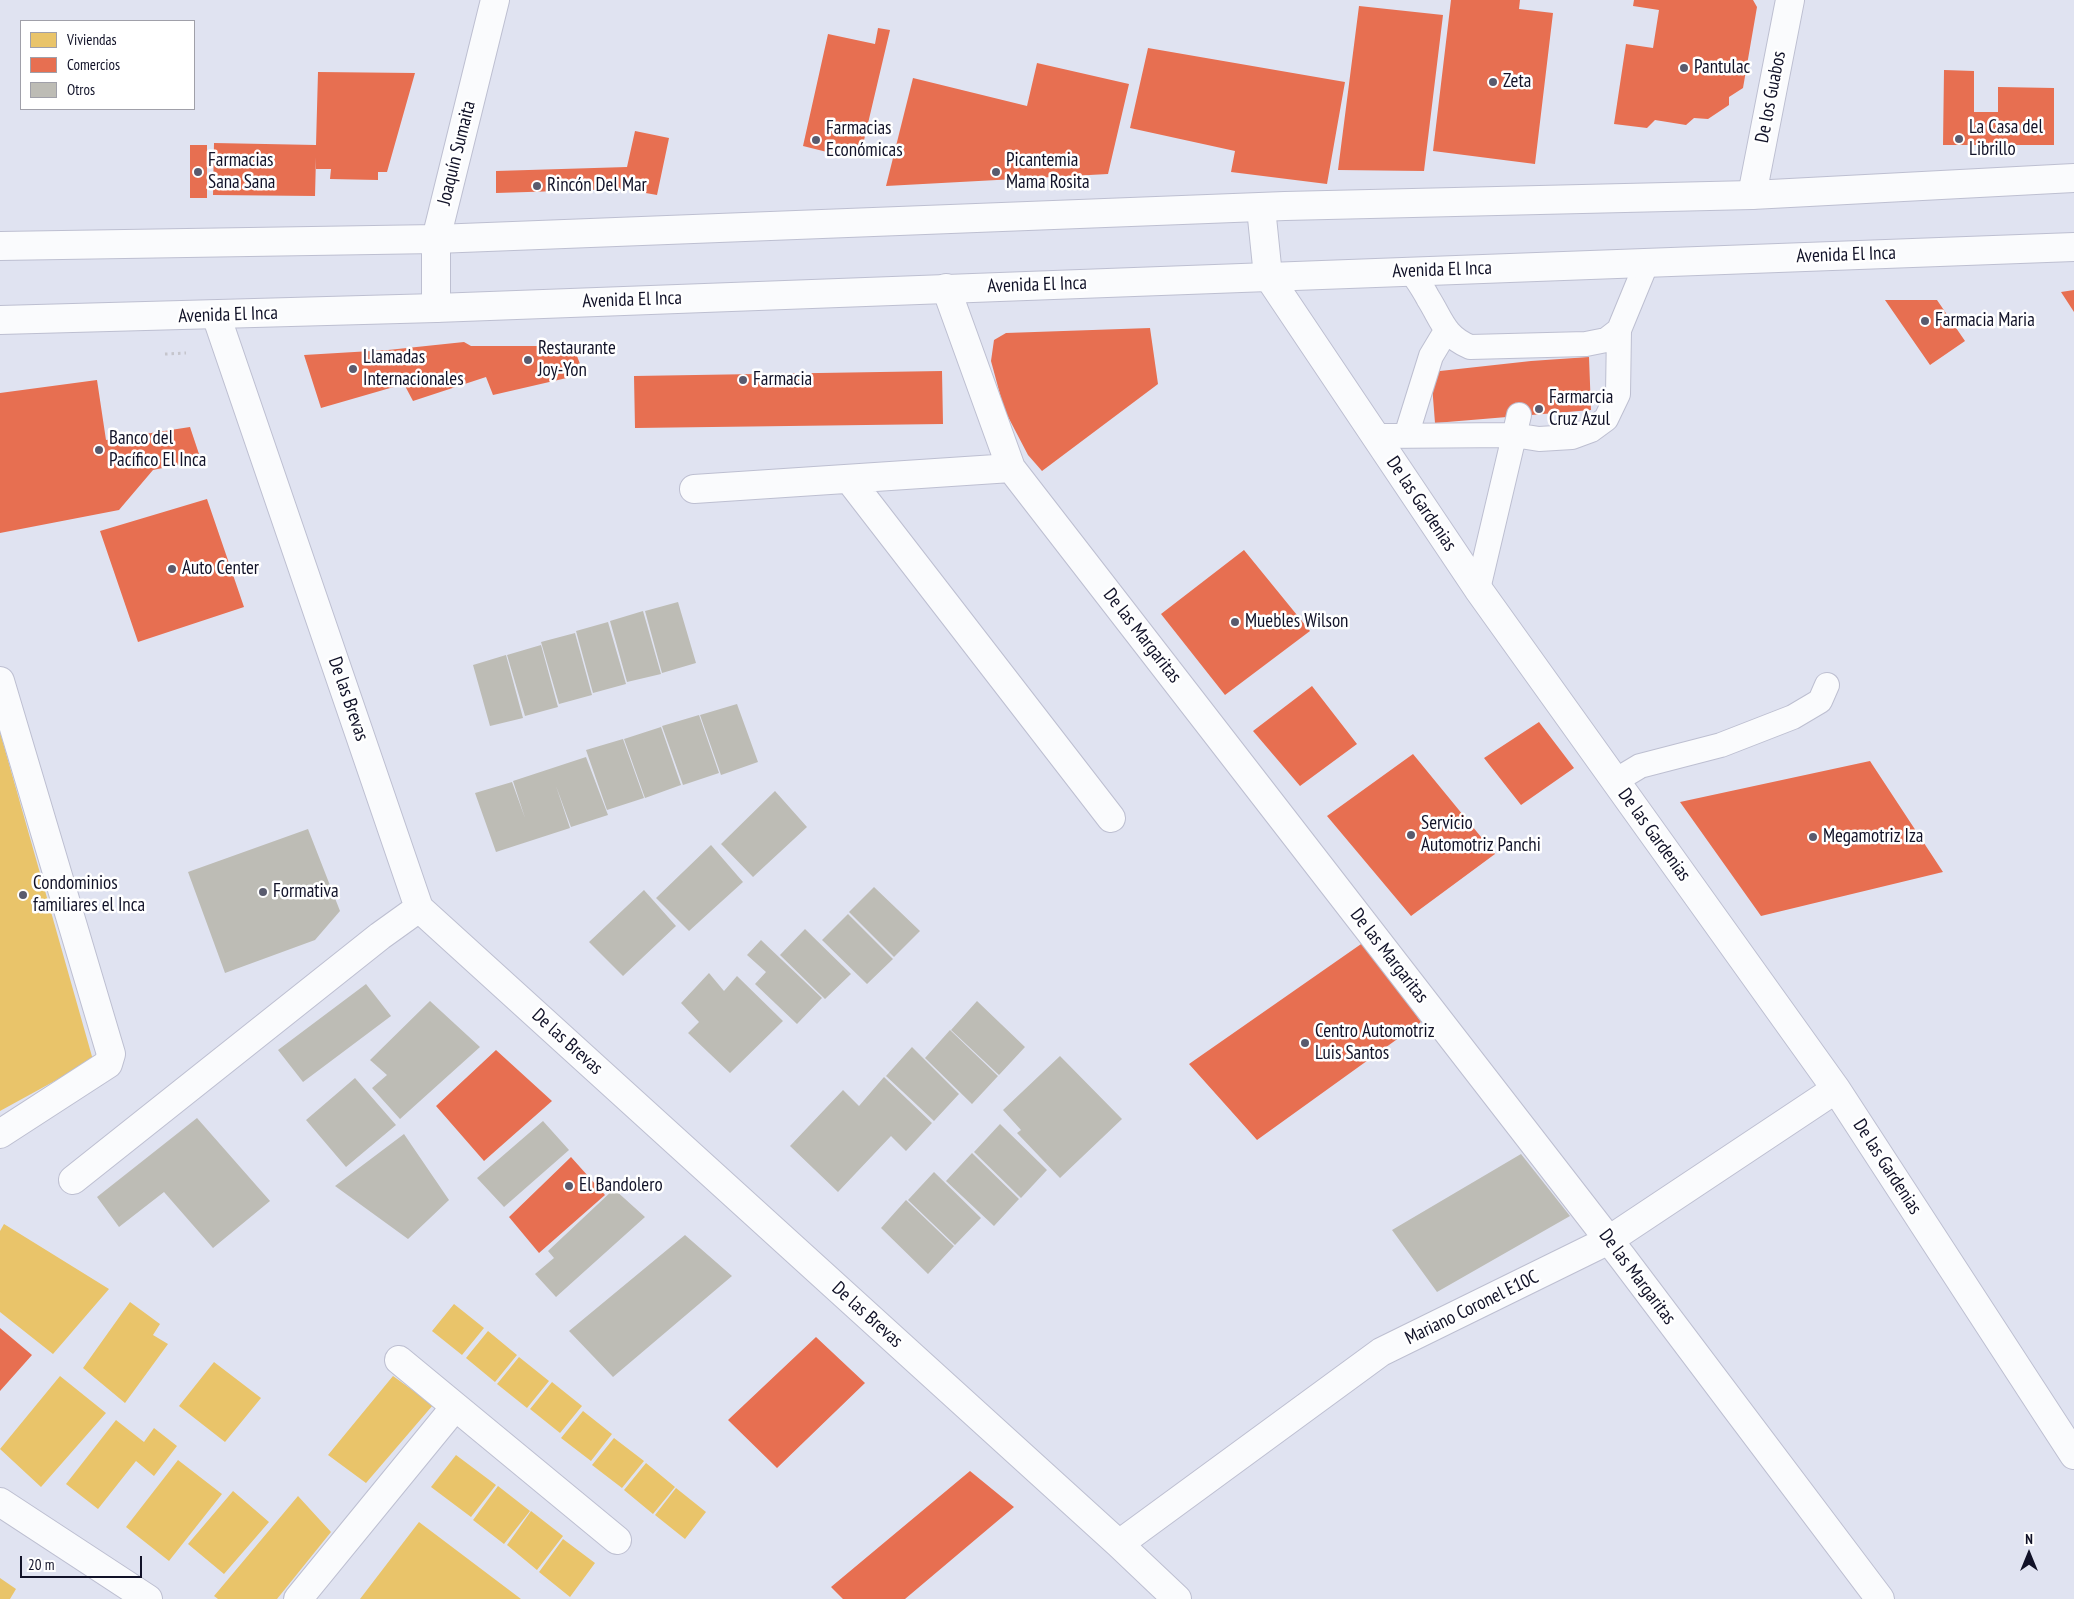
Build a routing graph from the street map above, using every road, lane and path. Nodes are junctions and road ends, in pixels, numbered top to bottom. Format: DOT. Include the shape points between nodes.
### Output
graph roads {
  1 [pos="495,0"];
  2 [pos="1790,0"];
  3 [pos="2074,178"];
  4 [pos="1752,195"];
  5 [pos="1262,208"];
  6 [pos="436,239"];
  7 [pos="0,246"];
  8 [pos="2074,247"];
  9 [pos="1647,262"];
  10 [pos="1412,271"];
  11 [pos="1268,276"];
  12 [pos="946,288"];
  13 [pos="436,308"];
  14 [pos="216,315"];
  15 [pos="0,320"];
  16 [pos="1619,330"];
  17 [pos="1446,331"];
  18 [pos="186,353"];
  19 [pos="165,354"];
  20 [pos="1516,425"];
  21 [pos="1375,436"];
  22 [pos="1406,436"];
  23 [pos="1011,468"];
  24 [pos="849,478"];
  25 [pos="694,489"];
  26 [pos="1478,589"];
  27 [pos="0,681"];
  28 [pos="1827,685"];
  29 [pos="1615,781"];
  30 [pos="1111,818"];
  31 [pos="419,908"];
  32 [pos="1836,1090"];
  33 [pos="0,1134"];
  34 [pos="73,1180"];
  35 [pos="1608,1240"];
  36 [pos="399,1360"];
  37 [pos="455,1407"];
  38 [pos="2074,1455"];
  39 [pos="0,1502"];
  40 [pos="617,1540"];
  41 [pos="1119,1544"];
  42 [pos="148,1599"];
  43 [pos="298,1599"];
  44 [pos="1177,1599"];
  45 [pos="1880,1599"];
  1 -- 6 [label="street, Joaquín Sumaita"];
  2 -- 4 [label="street, De los Guabos"];
  3 -- 4 [label="street"];
  4 -- 5 [label="street"];
  5 -- 6 [label="street"];
  5 -- 11 [label="street, De las Gardenias"];
  6 -- 7 [label="street"];
  6 -- 13 [label="street, Joaquín Sumaita"];
  8 -- 9 [label="street, Avenida El Inca"];
  9 -- 10 [label="street, Avenida El Inca"];
  9 -- 16 [label="lane"];
  10 -- 11 [label="street, Avenida El Inca"];
  10 -- 17 [label="lane"];
  11 -- 12 [label="street, Avenida El Inca"];
  11 -- 21 [label="street, De las Gardenias"];
  12 -- 13 [label="street, Avenida El Inca"];
  12 -- 23 [label="street, De las Margaritas"];
  13 -- 14 [label="street, Avenida El Inca"];
  14 -- 15 [label="street, Avenida El Inca"];
  14 -- 31 [label="street, De las Brevas"];
  16 -- 17 [label="lane" via="1606,340 1533,353 1470,347 1457,342"];
  16 -- 20 [label="lane" via="1618,394 1606,419 1591,430 1572,436 1539,439"];
  17 -- 22 [label="lane" via="1431,356"];
  18 -- 19 [label="path"];
  20 -- 22 [label="lane"];
  20 -- 26 [label="lane"];
  21 -- 22 [label="lane"];
  21 -- 26 [label="street, De las Gardenias"];
  23 -- 24 [label="street"];
  23 -- 35 [label="street, De las Margaritas"];
  24 -- 25 [label="street"];
  24 -- 30 [label="street"];
  26 -- 29 [label="street, De las Gardenias"];
  27 -- 33 [label="street" via="111,1054 108,1064"];
  28 -- 29 [label="lane" via="1820,701 1793,717 1721,745 1640,766"];
  29 -- 32 [label="street, De las Gardenias"];
  31 -- 34 [label="street"];
  31 -- 41 [label="street, De las Brevas"];
  32 -- 35 [label="street, Mariano Coronel E10C"];
  32 -- 38 [label="street, De las Gardenias"];
  35 -- 41 [label="street, Mariano Coronel E10C" via="1382,1352"];
  35 -- 45 [label="street, De las Margaritas"];
  36 -- 37 [label="street"];
  37 -- 40 [label="street"];
  37 -- 43 [label="street"];
  39 -- 42 [label="street"];
  41 -- 44 [label="street, De las Brevas"];
}
